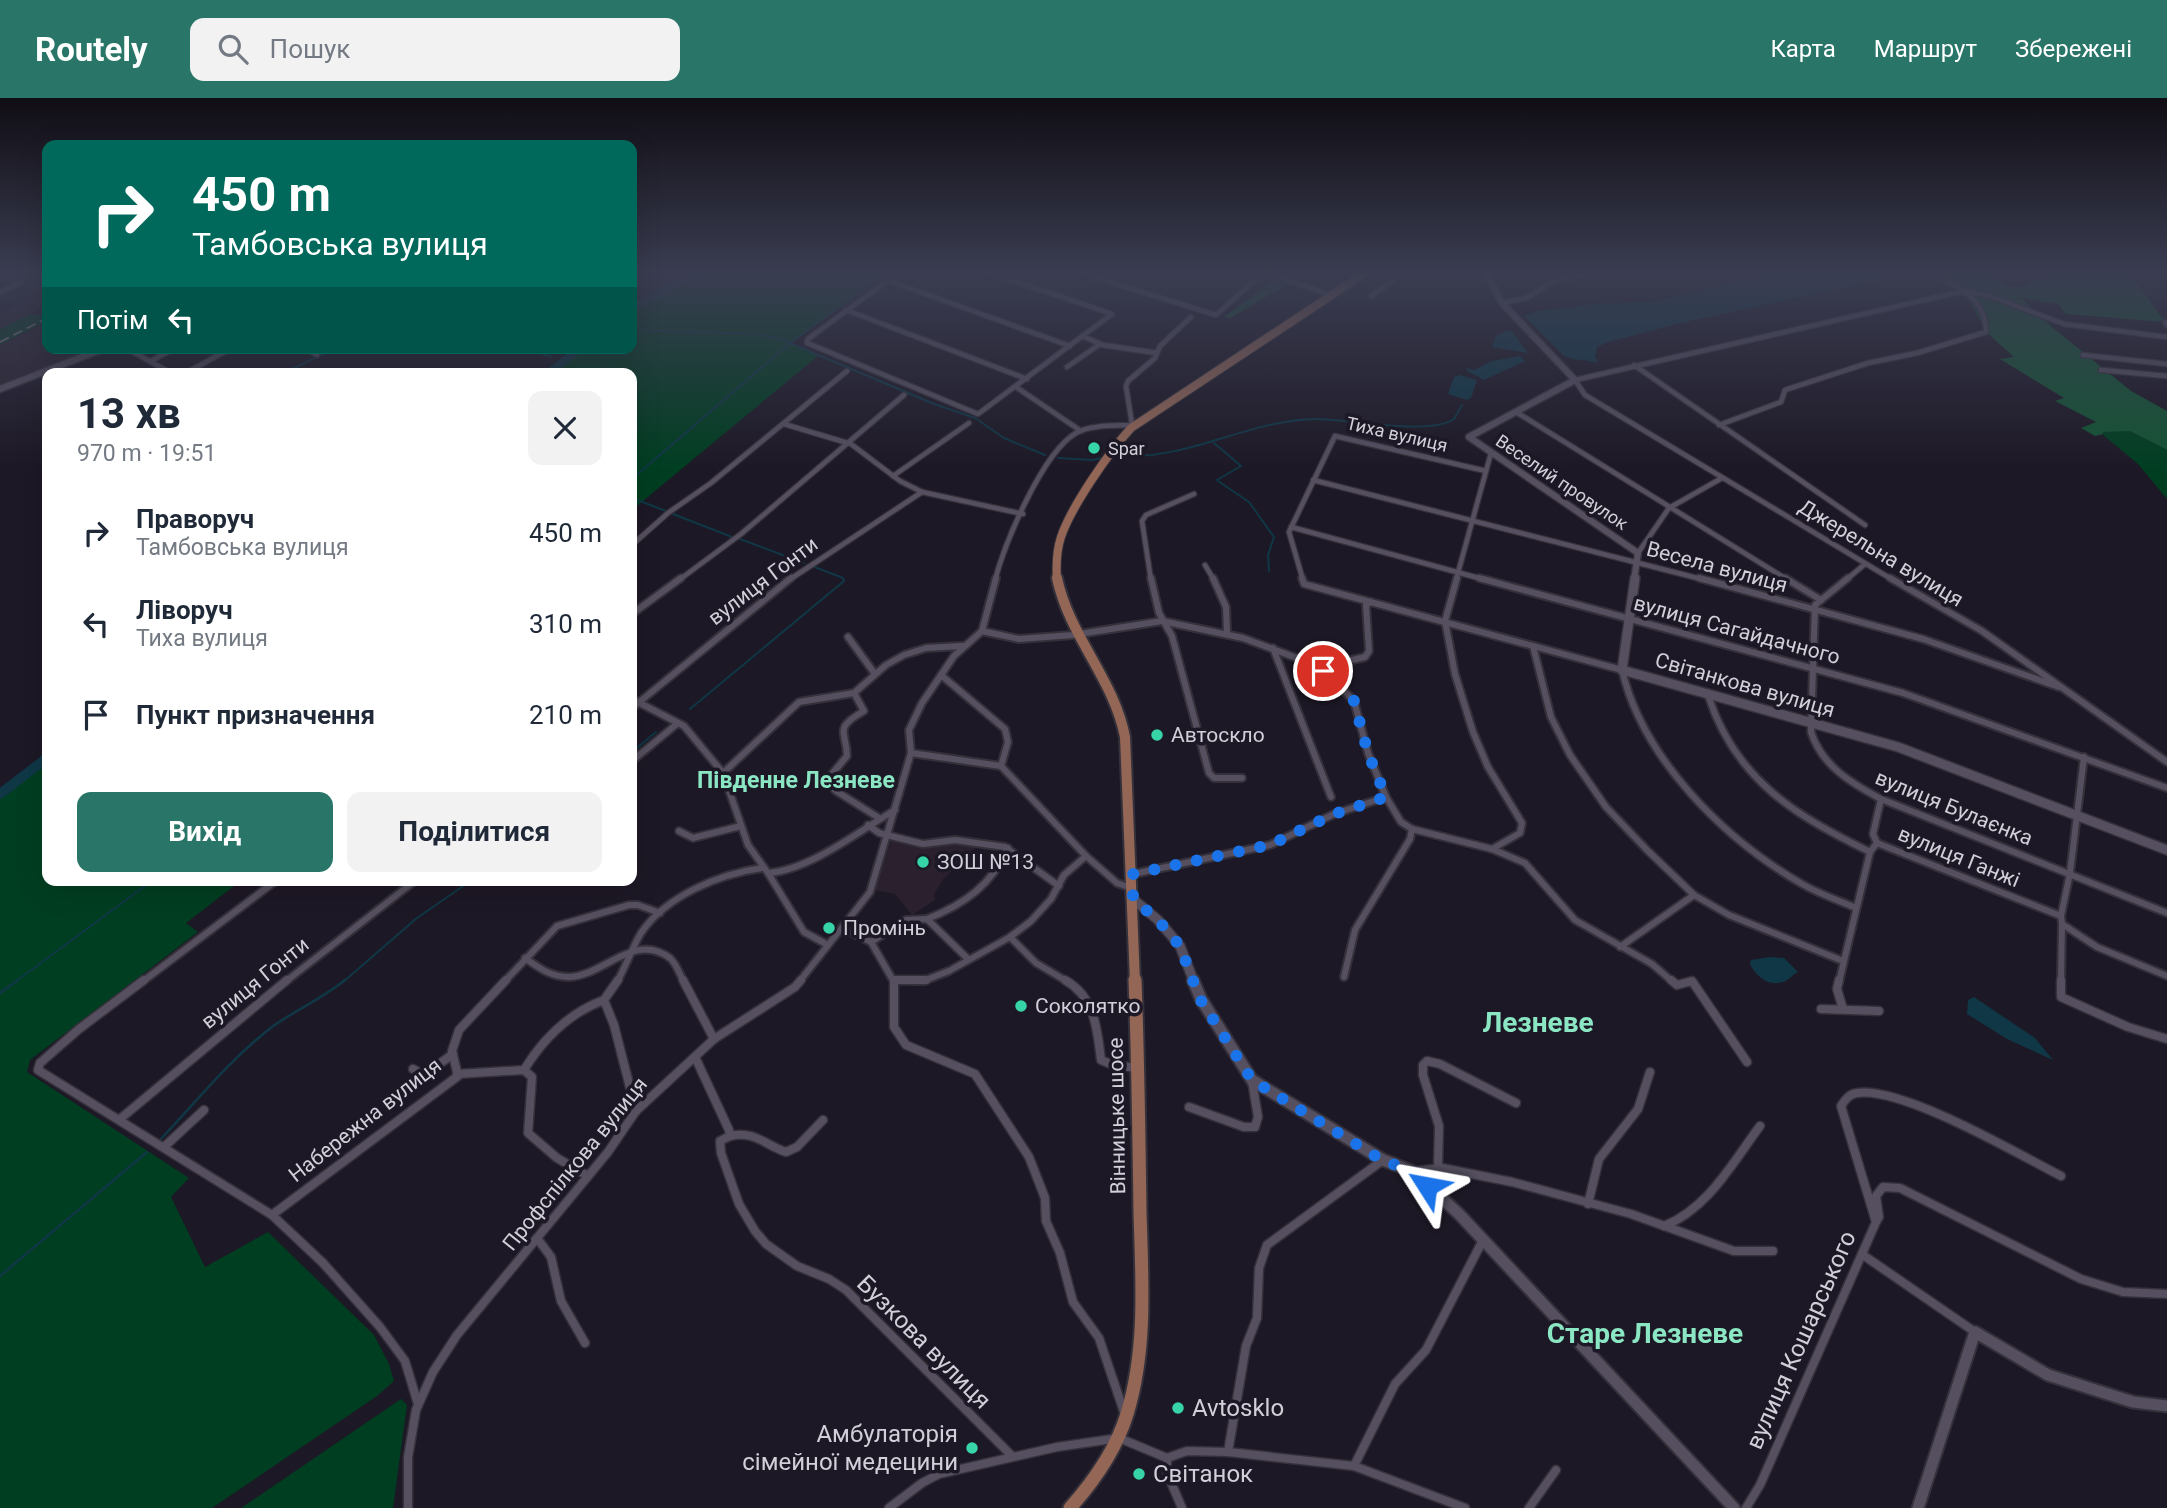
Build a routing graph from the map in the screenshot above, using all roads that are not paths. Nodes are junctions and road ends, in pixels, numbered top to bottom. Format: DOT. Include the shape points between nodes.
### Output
graph roads {
  1 [pos="808,339"];
  2 [pos="922,339"];
  3 [pos="1050,339"];
  4 [pos="1080,339"];
  5 [pos="1087,339"];
  6 [pos="1167,339"];
  7 [pos="1264,339"];
  8 [pos="1536,339"];
  9 [pos="1751,339"];
  10 [pos="1970,339"];
  11 [pos="1100,344"];
  12 [pos="1070,346"];
  13 [pos="1157,353"];
  14 [pos="90,354"];
  15 [pos="138,354"];
  16 [pos="163,354"];
  17 [pos="220,354"];
  18 [pos="2083,355"];
  19 [pos="151,360"];
  20 [pos="2167,364"];
  21 [pos="1634,365"];
  22 [pos="1067,367"];
  23 [pos="54,368"];
  24 [pos="163,368"];
  25 [pos="195,368"];
  26 [pos="2101,370"];
  27 [pos="847,371"];
  28 [pos="42,373"];
  29 [pos="2167,376"];
  30 [pos="1027,379"];
  31 [pos="1575,380"];
  32 [pos="1016,387"];
  33 [pos="0,389"];
  34 [pos="904,395"];
  35 [pos="1516,412"];
  36 [pos="968,423"];
  37 [pos="784,424"];
  38 [pos="1133,425"];
  39 [pos="1719,425"];
  40 [pos="1081,431"];
  41 [pos="1469,437"];
  42 [pos="849,443"];
  43 [pos="1491,453"];
  44 [pos="1486,471"];
  45 [pos="893,476"];
  46 [pos="1722,478"];
  47 [pos="1313,480"];
  48 [pos="922,492"];
  49 [pos="1194,494"];
  50 [pos="1669,508"];
  51 [pos="1023,514"];
  52 [pos="1472,520"];
  53 [pos="1865,525"];
  54 [pos="1291,527"];
  55 [pos="637,541"];
  56 [pos="1638,553"];
  57 [pos="1639,562"];
  58 [pos="1865,564"];
  59 [pos="1206,565"];
  60 [pos="1458,571"];
  61 [pos="1821,600"];
  62 [pos="1373,601"];
  63 [pos="637,610"];
  64 [pos="1815,610"];
  65 [pos="1630,618"];
  66 [pos="1162,621"];
  67 [pos="1446,621"];
  68 [pos="982,631"];
  69 [pos="1078,634"];
  70 [pos="1227,634"];
  71 [pos="848,637"];
  72 [pos="962,646"];
  73 [pos="1533,646"];
  74 [pos="1273,648"];
  75 [pos="1321,667"];
  76 [pos="1814,667"];
  77 [pos="1622,670"];
  78 [pos="875,674"];
  79 [pos="941,675"];
  80 [pos="2067,689"];
  81 [pos="854,693"];
  82 [pos="1708,695"];
  83 [pos="637,699"];
  84 [pos="637,702"];
  85 [pos="678,723"];
  86 [pos="1811,724"];
  87 [pos="911,753"];
  88 [pos="637,757"];
  89 [pos="2084,757"];
  90 [pos="2167,762"];
  91 [pos="1001,766"];
  92 [pos="723,773"];
  93 [pos="1242,778"];
  94 [pos="2167,788"];
  95 [pos="1331,797"];
  96 [pos="1386,797"];
  97 [pos="1881,799"];
  98 [pos="895,810"];
  99 [pos="2077,815"];
  100 [pos="879,818"];
  101 [pos="868,825"];
  102 [pos="741,827"];
  103 [pos="1412,829"];
  104 [pos="679,831"];
  105 [pos="888,836"];
  106 [pos="1877,843"];
  107 [pos="1008,848"];
  108 [pos="1492,849"];
  109 [pos="2167,850"];
  110 [pos="1870,852"];
  111 [pos="1086,856"];
  112 [pos="765,871"];
  113 [pos="2070,873"];
  114 [pos="1133,874"];
  115 [pos="269,886"];
  116 [pos="408,886"];
  117 [pos="1059,886"];
  118 [pos="1133,893"];
  119 [pos="1694,894"];
  120 [pos="1856,908"];
  121 [pos="660,913"];
  122 [pos="2167,913"];
  123 [pos="927,919"];
  124 [pos="2062,920"];
  125 [pos="843,929"];
  126 [pos="1010,937"];
  127 [pos="871,942"];
  128 [pos="828,945"];
  129 [pos="1620,947"];
  130 [pos="634,948"];
  131 [pos="524,958"];
  132 [pos="968,960"];
  133 [pos="1843,961"];
  134 [pos="2167,976"];
  135 [pos="1344,977"];
  136 [pos="894,980"];
  137 [pos="604,1000"];
  138 [pos="1821,1009"];
  139 [pos="1843,1009"];
  140 [pos="1879,1011"];
  141 [pos="714,1039"];
  142 [pos="2167,1039"];
  143 [pos="453,1054"];
  144 [pos="695,1057"];
  145 [pos="1747,1062"];
  146 [pos="1138,1068"];
  147 [pos="413,1069"];
  148 [pos="524,1070"];
  149 [pos="1650,1072"];
  150 [pos="457,1074"];
  151 [pos="1252,1080"];
  152 [pos="1516,1103"];
  153 [pos="1189,1107"];
  154 [pos="204,1110"];
  155 [pos="636,1111"];
  156 [pos="120,1119"];
  157 [pos="823,1120"];
  158 [pos="1760,1126"];
  159 [pos="730,1136"];
  160 [pos="164,1147"];
  161 [pos="1382,1160"];
  162 [pos="1438,1168"];
  163 [pos="1412,1171"];
  164 [pos="588,1175"];
  165 [pos="2061,1176"];
  166 [pos="1588,1204"];
  167 [pos="272,1215"];
  168 [pos="1876,1222"];
  169 [pos="1664,1226"];
  170 [pos="537,1238"];
  171 [pos="1483,1240"];
  172 [pos="1773,1251"];
  173 [pos="1863,1255"];
  174 [pos="2167,1294"];
  175 [pos="1975,1332"];
  176 [pos="585,1343"];
  177 [pos="418,1404"];
  178 [pos="2167,1406"];
  179 [pos="1127,1417"];
  180 [pos="1119,1438"];
  181 [pos="1228,1452"];
  182 [pos="1012,1456"];
  183 [pos="1167,1458"];
  184 [pos="1354,1466"];
  185 [pos="1556,1469"];
  186 [pos="408,1508"];
  187 [pos="890,1508"];
  188 [pos="1070,1508"];
  189 [pos="1182,1508"];
  190 [pos="1465,1508"];
  191 [pos="1530,1508"];
  192 [pos="1734,1508"];
  193 [pos="1746,1508"];
  194 [pos="1918,1508"];
  1 -- 32 [label="street" via="815,348 978,414"];
  2 -- 30 [label="street"];
  3 -- 12 [label="street"];
  4 -- 12 [label="street"];
  5 -- 11 [label="street"];
  6 -- 13 [label="street"];
  7 -- 38 [label="main road, Вінницьке шосе"];
  8 -- 31 [label="street"];
  9 -- 21 [label="street"];
  10 -- 39 [label="street" via="1868,363 1784,390 1781,402"];
  11 -- 13 [label="street"];
  11 -- 22 [label="street"];
  12 -- 30 [label="street"];
  13 -- 38 [label="street" via="1126,386"];
  14 -- 23 [label="street"];
  15 -- 19 [label="street"];
  16 -- 19 [label="street"];
  17 -- 25 [label="street"];
  18 -- 20 [label="street"];
  19 -- 24 [label="street"];
  21 -- 31 [label="street"];
  21 -- 39 [label="street"];
  26 -- 29 [label="street"];
  27 -- 37 [label="street"];
  28 -- 33 [label="street"];
  30 -- 32 [label="street"];
  31 -- 35 [label="street, Тиха вулиця"];
  31 -- 46 [label="street, Джерельна вулиця" via="1585,395"];
  32 -- 40 [label="street"];
  34 -- 42 [label="street"];
  35 -- 41 [label="street, Тиха вулиця"];
  35 -- 50 [label="street"];
  36 -- 45 [label="street"];
  37 -- 42 [label="street"];
  37 -- 55 [label="street"];
  38 -- 40 [label="street"];
  38 -- 69 [label="main road, Вінницьке шосе" via="1060,538 1055,573"];
  39 -- 53 [label="street"];
  40 -- 51 [label="street" via="1069,438 1037,480"];
  41 -- 43 [label="street, Веселий провулок"];
  42 -- 45 [label="street"];
  42 -- 63 [label="street" via="741,534"];
  43 -- 44 [label="street"];
  43 -- 56 [label="street, Веселий провулок"];
  44 -- 47 [label="street, Тиха вулиця" via="1335,436"];
  44 -- 52 [label="street"];
  45 -- 48 [label="street"];
  46 -- 50 [label="street"];
  46 -- 58 [label="street, Джерельна вулиця"];
  47 -- 52 [label="street, Весела вулиця"];
  47 -- 54 [label="street, Тиха вулиця"];
  48 -- 51 [label="street"];
  48 -- 83 [label="street, вулиця Гонти" via="803,568"];
  49 -- 66 [label="street" via="1142,521"];
  50 -- 56 [label="street"];
  50 -- 61 [label="street"];
  51 -- 68 [label="street" via="1002,553"];
  52 -- 57 [label="street, Весела вулиця"];
  52 -- 60 [label="street"];
  54 -- 60 [label="street, вулиця Сагайдачного"];
  54 -- 62 [label="street, Світанкова вулиця" via="1304,584"];
  56 -- 57 [label="street"];
  57 -- 64 [label="street, Весела вулиця"];
  57 -- 65 [label="street"];
  58 -- 61 [label="street, вулиця Булаєнка"];
  58 -- 80 [label="street, Джерельна вулиця" via="1982,631"];
  59 -- 70 [label="street" via="1224,605"];
  60 -- 65 [label="street, вулиця Сагайдачного"];
  60 -- 67 [label="street"];
  61 -- 64 [label="street, вулиця Булаєнка"];
  62 -- 67 [label="street, Світанкова вулиця"];
  62 -- 75 [label="street" via="1366,605 1369,651"];
  64 -- 76 [label="street, вулиця Булаєнка"];
  64 -- 80 [label="street, Весела вулиця" via="1923,639"];
  65 -- 76 [label="street, вулиця Сагайдачного"];
  65 -- 77 [label="street"];
  66 -- 69 [label="street"];
  66 -- 70 [label="street"];
  66 -- 93 [label="street" via="1168,625 1209,773 1214,778"];
  67 -- 73 [label="street, Світанкова вулиця"];
  67 -- 108 [label="street" via="1472,732 1521,823 1515,838"];
  68 -- 69 [label="street" via="996,630 1014,640"];
  68 -- 72 [label="street, Профспілкова вулиця"];
  69 -- 114 [label="main road, Вінницьке шосе" via="1115,702 1126,738"];
  70 -- 74 [label="street"];
  71 -- 78 [label="street"];
  72 -- 78 [label="street" via="904,655"];
  72 -- 79 [label="street, Профспілкова вулиця"];
  73 -- 77 [label="street, Світанкова вулиця"];
  73 -- 119 [label="street" via="1551,717 1570,755 1606,807"];
  74 -- 75 [label="street"];
  74 -- 95 [label="street"];
  75 -- 96 [label="street" via="1354,701"];
  76 -- 86 [label="street, вулиця Булаєнка"];
  76 -- 89 [label="street, вулиця Сагайдачного"];
  77 -- 82 [label="street, Світанкова вулиця"];
  77 -- 120 [label="street" via="1637,718 1666,766 1706,808 1800,884"];
  78 -- 81 [label="street"];
  79 -- 87 [label="street, Профспілкова вулиця" via="909,730"];
  79 -- 91 [label="street" via="1002,721 1009,737"];
  80 -- 90 [label="street, Джерельна вулиця"];
  81 -- 92 [label="street" via="799,702"];
  81 -- 100 [label="street" via="864,711 841,732 848,752 827,780 836,791"];
  82 -- 86 [label="street, Світанкова вулиця"];
  82 -- 110 [label="street, вулиця Ганжі" via="1721,731 1744,766 1786,805"];
  84 -- 85 [label="street"];
  85 -- 88 [label="street"];
  85 -- 92 [label="street"];
  86 -- 97 [label="street, вулиця Булаєнка" via="1813,740 1831,766"];
  86 -- 99 [label="street, Світанкова вулиця" via="1898,747"];
  87 -- 91 [label="street"];
  87 -- 98 [label="street, Профспілкова вулиця"];
  89 -- 94 [label="street, вулиця Сагайдачного"];
  89 -- 99 [label="street"];
  91 -- 111 [label="street"];
  92 -- 102 [label="street"];
  96 -- 103 [label="street" via="1393,812"];
  96 -- 114 [label="street" via="1334,814 1270,845"];
  97 -- 106 [label="street" via="1873,834"];
  97 -- 113 [label="street, вулиця Булаєнка"];
  98 -- 100 [label="street"];
  98 -- 105 [label="street, Профспілкова вулиця"];
  99 -- 109 [label="street, Світанкова вулиця"];
  99 -- 113 [label="street"];
  100 -- 101 [label="street"];
  101 -- 105 [label="street"];
  101 -- 112 [label="street" via="797,865 773,874"];
  102 -- 104 [label="street" via="693,838"];
  102 -- 112 [label="street"];
  103 -- 108 [label="street"];
  103 -- 135 [label="street" via="1355,930"];
  105 -- 107 [label="street" via="923,844 955,840"];
  105 -- 125 [label="street, Профспілкова вулиця" via="870,892"];
  106 -- 110 [label="street, вулиця Ганжі"];
  106 -- 124 [label="street, вулиця Ганжі"];
  107 -- 117 [label="street"];
  107 -- 123 [label="street" via="998,870 972,895"];
  108 -- 129 [label="street" via="1525,863 1575,920"];
  110 -- 120 [label="street"];
  111 -- 117 [label="street" via="1064,875"];
  111 -- 118 [label="street"];
  112 -- 121 [label="street" via="742,870 718,879"];
  112 -- 128 [label="street" via="804,932"];
  113 -- 122 [label="street, вулиця Булаєнка"];
  113 -- 124 [label="street"];
  114 -- 118 [label="main road, Вінницьке шосе"];
  115 -- 156 [label="street" via="40,1062 38,1070"];
  116 -- 156 [label="street, вулиця Гонти" via="297,971"];
  117 -- 126 [label="street" via="1031,921"];
  118 -- 146 [label="main road, Вінницьке шосе"];
  118 -- 151 [label="street" via="1180,946 1200,999"];
  119 -- 129 [label="street"];
  119 -- 133 [label="street" via="1729,915"];
  120 -- 133 [label="street"];
  121 -- 130 [label="street" via="642,931"];
  121 -- 131 [label="street, Набережна вулиця" via="629,905 557,926"];
  123 -- 127 [label="street" via="906,920"];
  123 -- 132 [label="street"];
  124 -- 134 [label="street, вулиця Ганжі" via="2089,942"];
  124 -- 142 [label="street" via="2061,997"];
  125 -- 127 [label="street"];
  125 -- 128 [label="street, Профспілкова вулиця"];
  126 -- 132 [label="street"];
  126 -- 146 [label="street" via="1036,964 1077,987 1095,1015 1101,1060"];
  127 -- 136 [label="street"];
  128 -- 141 [label="street, Профспілкова вулиця" via="795,987"];
  129 -- 145 [label="street" via="1652,964 1677,985 1692,981"];
  130 -- 131 [label="street" via="580,975 553,975"];
  130 -- 137 [label="street"];
  130 -- 141 [label="street" via="649,948 672,959"];
  131 -- 143 [label="street, Набережна вулиця" via="459,1030"];
  132 -- 136 [label="street" via="923,981"];
  133 -- 139 [label="street" via="1837,989"];
  136 -- 179 [label="street" via="894,1027 900,1037 914,1050 975,1074 1029,1157 1073,1302 1099,1338"];
  137 -- 148 [label="street" via="545,1039"];
  137 -- 155 [label="street"];
  138 -- 139 [label="street"];
  139 -- 140 [label="street"];
  141 -- 144 [label="street, Профспілкова вулиця"];
  143 -- 147 [label="street" via="424,1074"];
  143 -- 150 [label="street, Набережна вулиця"];
  144 -- 155 [label="street, Профспілкова вулиця"];
  144 -- 159 [label="street"];
  146 -- 179 [label="main road, Вінницьке шосе" via="1141,1347"];
  148 -- 150 [label="street"];
  148 -- 164 [label="street" via="531,1077 528,1133 557,1158"];
  149 -- 166 [label="street" via="1638,1109 1599,1159"];
  150 -- 167 [label="street, Набережна вулиця"];
  151 -- 153 [label="street" via="1258,1117 1255,1127"];
  151 -- 161 [label="street"];
  152 -- 162 [label="street" via="1427,1061 1423,1075 1440,1138"];
  154 -- 160 [label="street"];
  155 -- 164 [label="street, Профспілкова вулиця"];
  156 -- 160 [label="street"];
  157 -- 159 [label="street" via="786,1152 747,1133"];
  158 -- 169 [label="street" via="1711,1191 1673,1224"];
  159 -- 182 [label="street, Бузкова вулиця" via="720,1141 721,1153 747,1223 789,1260 846,1290"];
  160 -- 167 [label="street"];
  161 -- 163 [label="street"];
  161 -- 181 [label="street" via="1267,1245 1259,1268 1256,1318 1246,1346"];
  162 -- 163 [label="street"];
  162 -- 166 [label="street" via="1512,1182"];
  163 -- 171 [label="street"];
  164 -- 170 [label="street, Профспілкова вулиця"];
  165 -- 168 [label="street, вулиця Кошарського" via="1913,1104 1858,1093 1841,1106"];
  166 -- 169 [label="street"];
  167 -- 177 [label="street" via="380,1327 405,1361"];
  168 -- 173 [label="street, вулиця Кошарського"];
  168 -- 174 [label="street" via="1876,1196 1883,1187 1900,1188 2053,1268 2127,1292"];
  169 -- 172 [label="street" via="1734,1251"];
  170 -- 176 [label="street" via="551,1257 561,1300"];
  170 -- 177 [label="street, Профспілкова вулиця" via="457,1335"];
  171 -- 184 [label="street" via="1426,1350 1395,1384"];
  171 -- 192 [label="street"];
  173 -- 175 [label="street"];
  173 -- 193 [label="street, вулиця Кошарського"];
  175 -- 178 [label="street" via="2048,1375 2133,1402"];
  175 -- 194 [label="street"];
  177 -- 186 [label="street, Профспілкова вулиця" via="408,1457"];
  179 -- 180 [label="main road, Вінницьке шосе"];
  180 -- 182 [label="street"];
  180 -- 183 [label="street"];
  180 -- 188 [label="main road, Вінницьке шосе" via="1099,1474"];
  181 -- 183 [label="street" via="1186,1451"];
  181 -- 184 [label="street"];
  182 -- 187 [label="street" via="939,1474"];
  183 -- 189 [label="street" via="1167,1473"];
  184 -- 190 [label="street"];
  185 -- 191 [label="street"];
}
